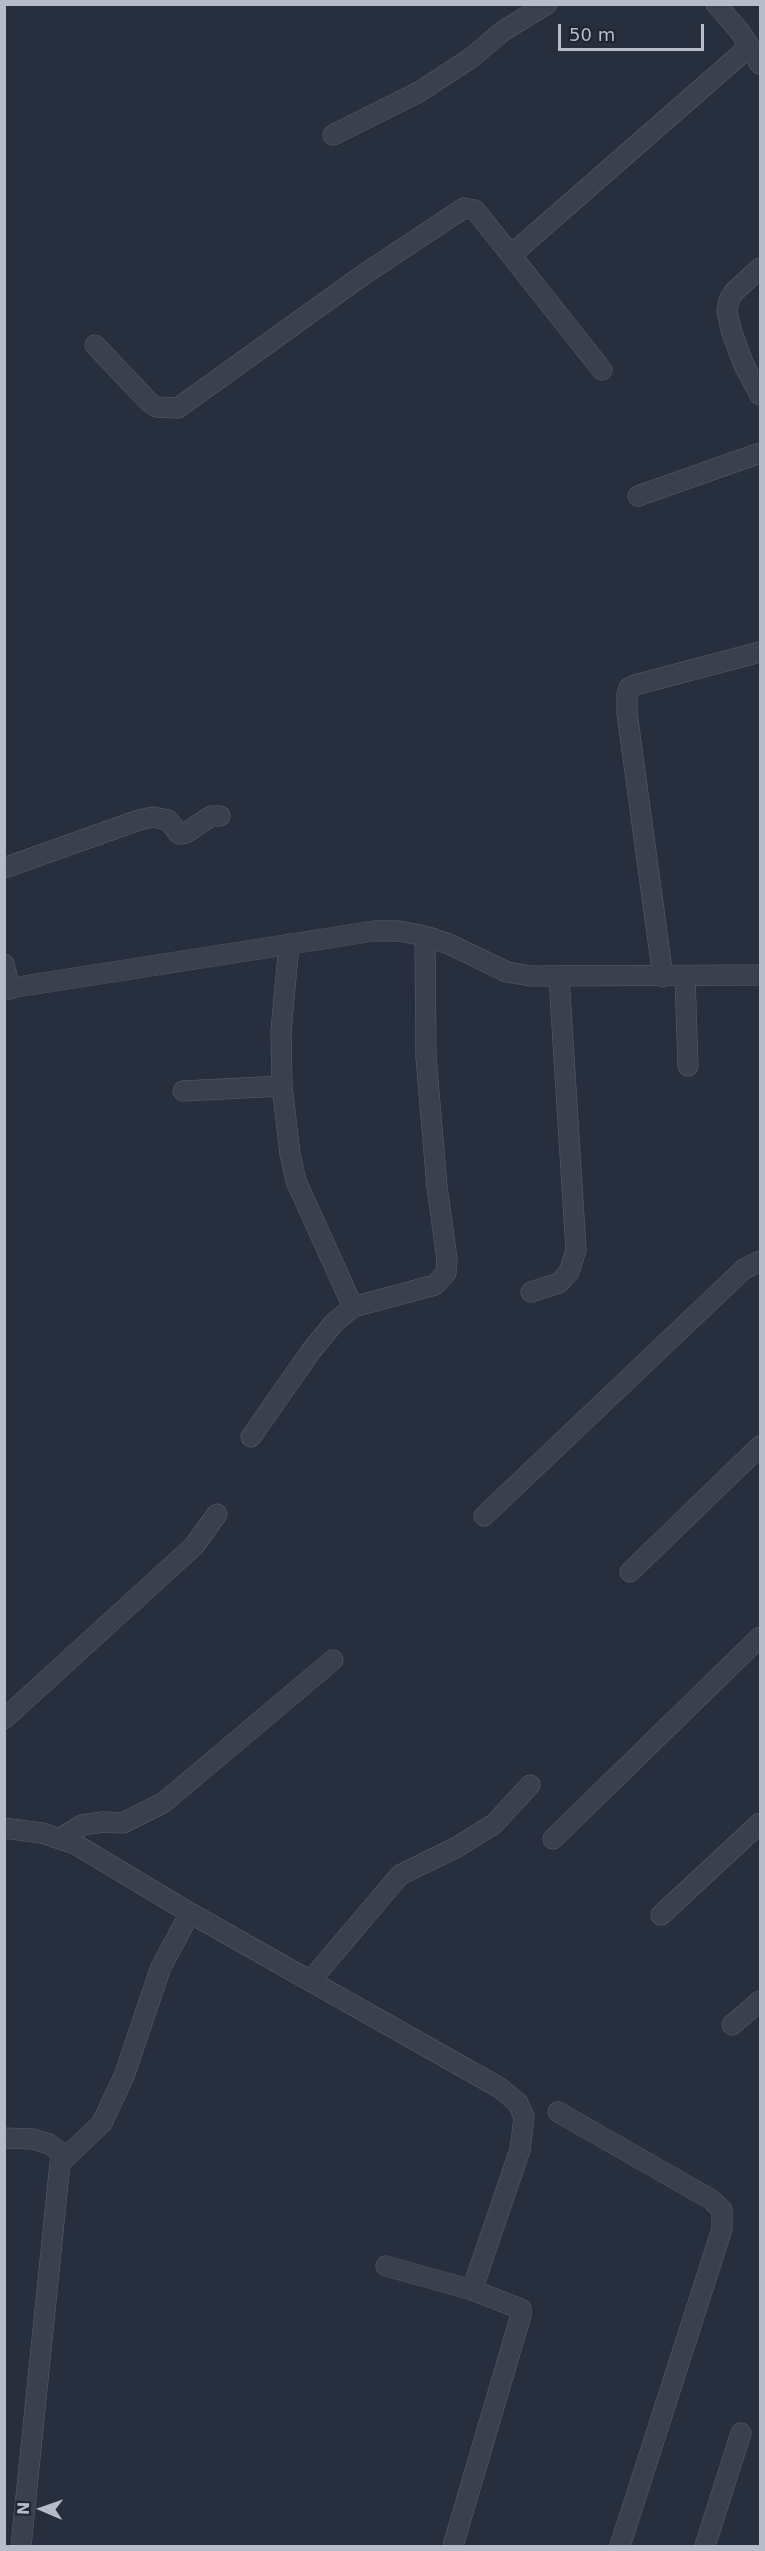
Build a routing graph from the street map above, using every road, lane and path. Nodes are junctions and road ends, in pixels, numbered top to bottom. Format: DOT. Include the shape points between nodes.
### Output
graph roads {
  1 [pos="547,4"];
  2 [pos="716,4"];
  3 [pos="749,47"];
  4 [pos="760,64"];
  5 [pos="333,135"];
  6 [pos="511,255"];
  7 [pos="760,268"];
  8 [pos="95,345"];
  9 [pos="602,370"];
  10 [pos="760,395"];
  11 [pos="760,453"];
  12 [pos="638,496"];
  13 [pos="760,652"];
  14 [pos="220,816"];
  15 [pos="4,868"];
  16 [pos="425,936"];
  17 [pos="289,944"];
  18 [pos="4,964"];
  19 [pos="760,975"];
  20 [pos="559,977"];
  21 [pos="663,977"];
  22 [pos="685,977"];
  23 [pos="7,989"];
  24 [pos="688,1066"];
  25 [pos="282,1086"];
  26 [pos="183,1091"];
  27 [pos="760,1261"];
  28 [pos="531,1292"];
  29 [pos="353,1307"];
  30 [pos="251,1437"];
  31 [pos="760,1446"];
  32 [pos="217,1514"];
  33 [pos="484,1516"];
  34 [pos="630,1572"];
  35 [pos="760,1637"];
  36 [pos="333,1660"];
  37 [pos="4,1719"];
  38 [pos="530,1785"];
  39 [pos="760,1823"];
  40 [pos="4,1828"];
  41 [pos="61,1838"];
  42 [pos="553,1839"];
  43 [pos="190,1912"];
  44 [pos="661,1915"];
  45 [pos="311,1980"];
  46 [pos="760,2001"];
  47 [pos="732,2025"];
  48 [pos="558,2112"];
  49 [pos="4,2138"];
  50 [pos="66,2156"];
  51 [pos="386,2266"];
  52 [pos="472,2290"];
  53 [pos="741,2433"];
  54 [pos="21,2547"];
  55 [pos="453,2547"];
  56 [pos="620,2547"];
  57 [pos="705,2547"];
  1 -- 5 [label="street" via="419,92"];
  2 -- 3 [label="street"];
  3 -- 4 [label="street"];
  3 -- 6 [label="street"];
  6 -- 8 [label="street" via="475,210 464,208 178,408 156,407 149,402"];
  6 -- 9 [label="street"];
  7 -- 10 [label="street" via="734,292 727,312 744,365"];
  11 -- 12 [label="street"];
  13 -- 21 [label="street" via="635,685 627,694"];
  14 -- 15 [label="street" via="211,816 179,834 168,820 139,820"];
  16 -- 17 [label="street" via="374,931"];
  16 -- 20 [label="street" via="507,972"];
  16 -- 29 [label="street" via="426,1057 446,1273 435,1285"];
  17 -- 23 [label="street"];
  17 -- 25 [label="street" via="281,1031"];
  18 -- 23 [label="street"];
  19 -- 22 [label="street"];
  20 -- 21 [label="street"];
  20 -- 28 [label="street" via="576,1250 569,1272 559,1283"];
  21 -- 22 [label="street"];
  22 -- 24 [label="street"];
  25 -- 26 [label="street"];
  25 -- 29 [label="street" via="296,1181"];
  27 -- 33 [label="street" via="744,1269"];
  29 -- 30 [label="street" via="311,1351"];
  31 -- 34 [label="street"];
  32 -- 37 [label="street" via="194,1546"];
  35 -- 42 [label="street"];
  36 -- 41 [label="street" via="163,1803 123,1823 82,1826"];
  38 -- 45 [label="street" via="494,1824 400,1875"];
  39 -- 44 [label="street"];
  40 -- 41 [label="street"];
  41 -- 43 [label="street"];
  43 -- 45 [label="street"];
  43 -- 50 [label="street" via="161,1967 124,2076 102,2123"];
  45 -- 52 [label="street" via="500,2088 518,2103 524,2117 520,2150"];
  46 -- 47 [label="street"];
  48 -- 56 [label="street" via="712,2200 722,2210 722,2229"];
  49 -- 50 [label="street" via="33,2139"];
  50 -- 54 [label="street" via="57,2174"];
  51 -- 52 [label="street"];
  52 -- 55 [label="street" via="517,2305 521,2315"];
  53 -- 57 [label="street"];
}
